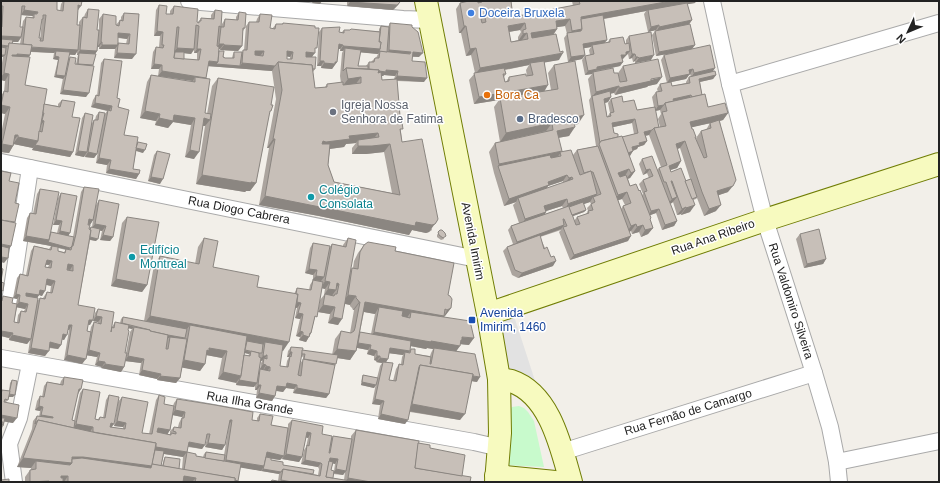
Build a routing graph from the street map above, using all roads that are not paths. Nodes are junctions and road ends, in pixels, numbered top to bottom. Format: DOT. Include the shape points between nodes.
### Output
graph roads {
  1 [pos="190,1"];
  2 [pos="712,1"];
  3 [pos="428,10"];
  4 [pos="939,23"];
  5 [pos="730,84"];
  6 [pos="1,162"];
  7 [pos="939,164"];
  8 [pos="30,168"];
  9 [pos="765,220"];
  10 [pos="477,259"];
  11 [pos="10,302"];
  12 [pos="488,314"];
  13 [pos="1,358"];
  14 [pos="30,364"];
  15 [pos="814,372"];
  16 [pos="499,379"];
  17 [pos="939,440"];
  18 [pos="5,448"];
  19 [pos="500,448"];
  20 [pos="562,452"];
  21 [pos="837,462"];
  22 [pos="496,479"];
  23 [pos="14,482"];
  24 [pos="555,482"];
  25 [pos="570,482"];
  26 [pos="839,482"];
  1 -- 3 [label="street" via="396,19"];
  2 -- 5 [label="street, Rua Valdomiro Silveira"];
  3 -- 10 [label="street, Avenida Imirim"];
  4 -- 5 [label="street"];
  5 -- 9 [label="street, Rua Valdomiro Silveira"];
  6 -- 8 [label="street, Rua Diogo Cabrera"];
  7 -- 9 [label="street, Rua Ana Ribeiro"];
  8 -- 10 [label="street, Rua Diogo Cabrera"];
  8 -- 11 [label="street"];
  9 -- 12 [label="street, Rua Ana Ribeiro"];
  9 -- 15 [label="street, Rua Valdomiro Silveira"];
  10 -- 12 [label="street, Avenida Imirim"];
  12 -- 16 [label="street, Avenida Imirim"];
  13 -- 14 [label="street, Rua Ilha Grande"];
  14 -- 18 [label="street" via="19,418"];
  14 -- 19 [label="street, Rua Ilha Grande"];
  15 -- 20 [label="street, Rua Fernão de Camargo"];
  15 -- 21 [label="street, Rua Valdomiro Silveira" via="830,426"];
  16 -- 19 [label="street, Avenida Imirim"];
  16 -- 20 [label="street" via="521,385 537,398 551,422"];
  17 -- 21 [label="street"];
  18 -- 23 [label="street"];
  19 -- 22 [label="street, Avenida Imirim"];
  20 -- 25 [label="street"];
  21 -- 26 [label="street, Rua Valdomiro Silveira"];
  22 -- 24 [label="street"];
}
